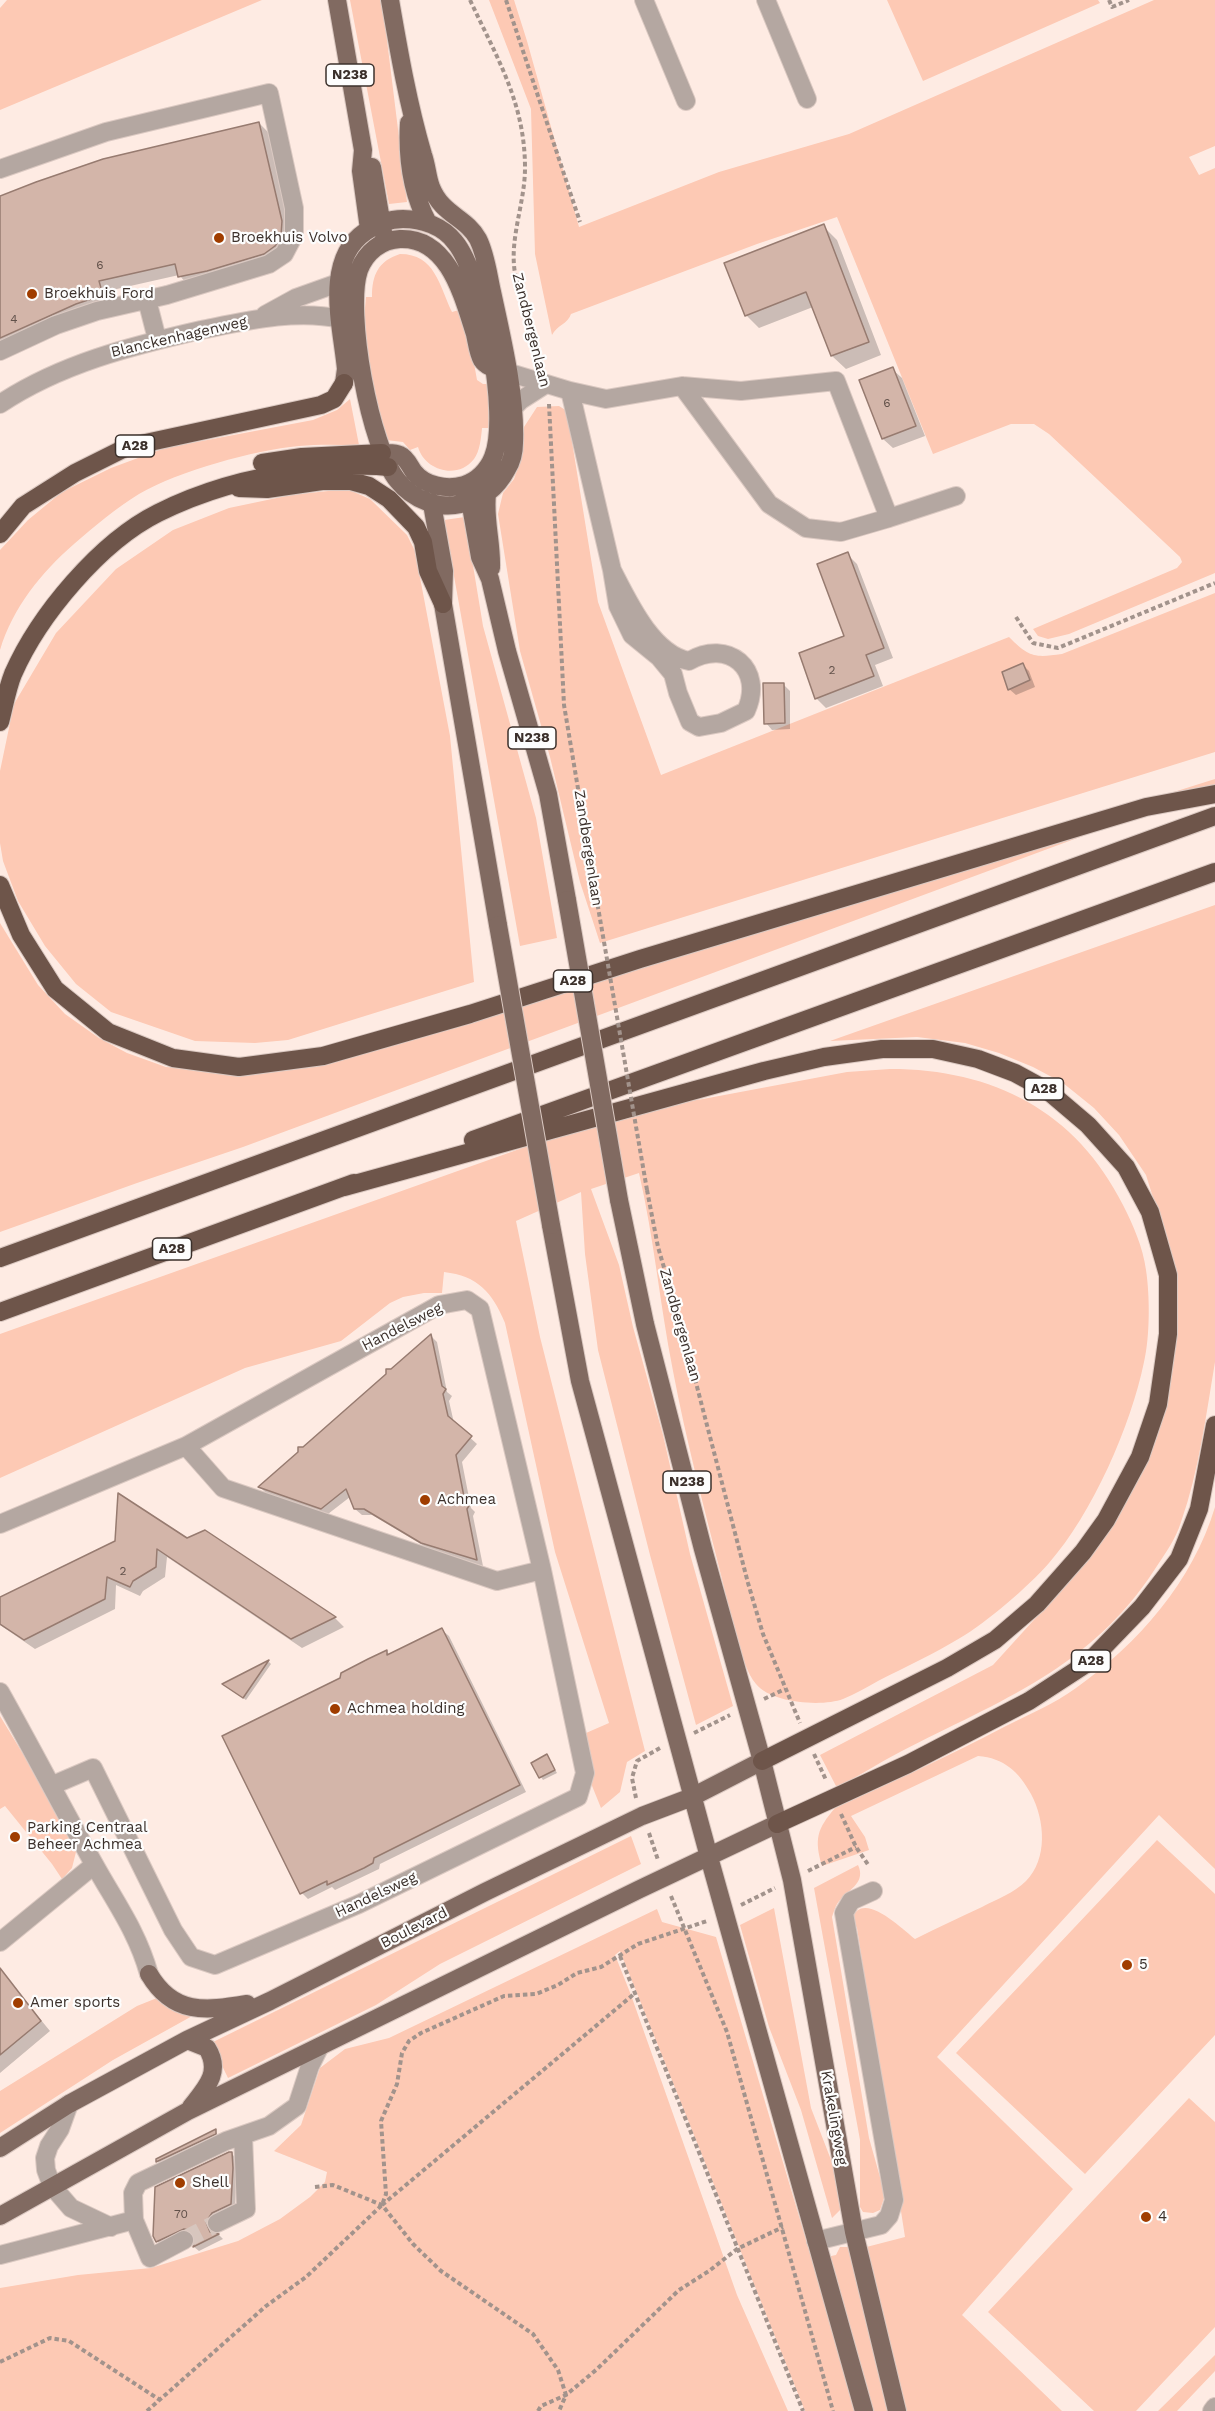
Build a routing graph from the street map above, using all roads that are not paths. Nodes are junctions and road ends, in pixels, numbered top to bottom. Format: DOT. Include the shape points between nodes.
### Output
graph roads {
  1 [pos="337,0"];
  2 [pos="390,0"];
  3 [pos="644,0"];
  4 [pos="766,0"];
  5 [pos="807,99"];
  6 [pos="686,101"];
  7 [pos="410,110"];
  8 [pos="0,169"];
  9 [pos="428,223"];
  10 [pos="376,225"];
  11 [pos="384,242"];
  12 [pos="338,284"];
  13 [pos="147,300"];
  14 [pos="261,318"];
  15 [pos="348,319"];
  16 [pos="157,339"];
  17 [pos="0,351"];
  18 [pos="500,370"];
  19 [pos="344,382"];
  20 [pos="546,384"];
  21 [pos="682,387"];
  22 [pos="570,391"];
  23 [pos="0,404"];
  24 [pos="513,409"];
  25 [pos="385,460"];
  26 [pos="472,481"];
  27 [pos="222,488"];
  28 [pos="956,496"];
  29 [pos="479,498"];
  30 [pos="432,504"];
  31 [pos="889,518"];
  32 [pos="0,534"];
  33 [pos="612,570"];
  34 [pos="443,604"];
  35 [pos="0,722"];
  36 [pos="1215,794"];
  37 [pos="1215,816"];
  38 [pos="1215,872"];
  39 [pos="0,885"];
  40 [pos="344,1187"];
  41 [pos="0,1258"];
  42 [pos="0,1312"];
  43 [pos="1215,1425"];
  44 [pos="186,1446"];
  45 [pos="0,1524"];
  46 [pos="542,1570"];
  47 [pos="0,1692"];
  48 [pos="762,1761"];
  49 [pos="53,1785"];
  50 [pos="692,1797"];
  51 [pos="777,1824"];
  52 [pos="709,1857"];
  53 [pos="94,1865"];
  54 [pos="873,1891"];
  55 [pos="0,1942"];
  56 [pos="149,1974"];
  57 [pos="270,2001"];
  58 [pos="188,2040"];
  59 [pos="319,2048"];
  60 [pos="69,2104"];
  61 [pos="188,2111"];
  62 [pos="243,2135"];
  63 [pos="0,2148"];
  64 [pos="52,2186"];
  65 [pos="0,2216"];
  66 [pos="134,2220"];
  67 [pos="217,2223"];
  68 [pos="111,2227"];
  69 [pos="854,2232"];
  70 [pos="184,2240"];
  71 [pos="816,2241"];
  72 [pos="0,2255"];
  73 [pos="1215,2407"];
  74 [pos="864,2411"];
  75 [pos="897,2411"];
  76 [pos="1212,2411"];
  1 -- 10 [label="main road, N238" via="363,150 362,171"];
  2 -- 7 [label="main road"];
  3 -- 6 [label="street"];
  4 -- 5 [label="street"];
  7 -- 9 [label="main road" via="409,159 416,195"];
  7 -- 18 [label="main road" via="439,203 470,229 482,248 496,312"];
  8 -- 13 [label="street" via="106,132 269,93 294,208 294,235 284,254 268,264"];
  9 -- 10 [label="main road" via="401,219"];
  9 -- 18 [label="main road" via="454,240 466,262"];
  10 -- 11 [label="main road, N238"];
  10 -- 12 [label="main road" via="350,247"];
  11 -- 15 [label="main road" via="360,268"];
  11 -- 18 [label="main road" via="415,240 440,254 463,299 481,359"];
  12 -- 14 [label="street, Blanckenhagenweg" via="296,298"];
  12 -- 15 [label="main road"];
  13 -- 16 [label="street"];
  13 -- 17 [label="street" via="56,325"];
  14 -- 15 [label="street, Blanckenhagenweg"];
  14 -- 16 [label="street, Blanckenhagenweg"];
  15 -- 19 [label="main road"];
  15 -- 25 [label="main road"];
  16 -- 23 [label="street, Blanckenhagenweg" via="113,351"];
  18 -- 20 [label="street"];
  18 -- 24 [label="main road"];
  18 -- 26 [label="main road" via="496,447 489,465"];
  19 -- 32 [label="highway, A28" via="334,399 321,405 127,447 75,473 23,506"];
  20 -- 22 [label="street"];
  20 -- 24 [label="street"];
  21 -- 22 [label="street" via="606,399"];
  21 -- 31 [label="street" via="769,504 806,528 841,532"];
  21 -- 31 [label="street" via="741,391 836,381"];
  22 -- 33 [label="street"];
  24 -- 29 [label="main road" via="513,456 501,481"];
  25 -- 26 [label="main road" via="393,452 401,455 418,477 435,486 458,486"];
  25 -- 27 [label="highway" via="267,475"];
  25 -- 30 [label="main road" via="398,482"];
  26 -- 29 [label="main road, N238"];
  27 -- 34 [label="highway" via="267,489 322,481 351,481 369,486 389,499 416,527 428,571"];
  27 -- 35 [label="highway" via="156,514 73,582 36,633 13,675"];
  28 -- 31 [label="street"];
  29 -- 30 [label="main road" via="457,505"];
  29 -- 48 [label="main road, Zandbergenlaan / N238, bridge" via="480,557 490,579 548,794 619,1200 645,1324"];
  30 -- 34 [label="main road" via="444,571"];
  33 -- 33 [label="street" via="618,606 632,635 674,674 690,722 699,727 721,723 746,711 753,696 751,678 741,664 725,653 703,653 689,662 676,659 647,631"];
  34 -- 50 [label="main road, bridge" via="580,1381"];
  36 -- 39 [label="highway, A28" via="1146,807 323,1056 239,1067 172,1058 108,1032 55,989 21,935"];
  37 -- 41 [label="highway"];
  38 -- 40 [label="highway, A28"];
  40 -- 42 [label="highway, A28"];
  40 -- 48 [label="highway, A28" via="764,1071 824,1057 882,1050 933,1050 978,1059 1015,1073 1048,1091 1088,1125 1126,1167 1150,1212 1168,1275 1168,1335 1158,1404 1140,1457 1106,1520 1037,1604 995,1640"];
  43 -- 51 [label="highway, A28" via="1199,1509 1179,1559 1142,1607 1089,1662 1029,1701 908,1764"];
  44 -- 45 [label="street, Handelsweg"];
  44 -- 46 [label="street" via="223,1488 497,1581"];
  44 -- 46 [label="street, Handelsweg" via="439,1305 467,1300 480,1310"];
  46 -- 49 [label="street, Handelsweg" via="585,1773 578,1797 359,1904 215,1965 191,1957 173,1930 93,1768"];
  47 -- 49 [label="street"];
  48 -- 50 [label="main road, Boulevard"];
  48 -- 51 [label="main road, Zandbergenlaan / N238"];
  49 -- 53 [label="street"];
  50 -- 52 [label="main road"];
  50 -- 57 [label="main road, Boulevard" via="642,1816 495,1887"];
  51 -- 52 [label="main road"];
  51 -- 69 [label="main road, Krakelingweg" via="792,1880"];
  52 -- 59 [label="main road"];
  52 -- 71 [label="main road"];
  53 -- 55 [label="street"];
  53 -- 56 [label="street" via="123,1910"];
  54 -- 69 [label="street" via="851,1901 844,1913 894,2200 889,2216 881,2224"];
  56 -- 57 [label="main road" via="168,1999 184,2006 220,2009"];
  57 -- 58 [label="main road, Boulevard"];
  58 -- 60 [label="main road, Boulevard"];
  58 -- 61 [label="main road" via="207,2048 214,2063 212,2080"];
  59 -- 61 [label="main road"];
  59 -- 62 [label="street" via="297,2106 269,2126"];
  60 -- 63 [label="main road, Boulevard"];
  60 -- 64 [label="street" via="45,2158"];
  61 -- 64 [label="main road"];
  62 -- 66 [label="street" via="138,2183 133,2193"];
  62 -- 67 [label="street" via="246,2209"];
  64 -- 65 [label="main road"];
  64 -- 68 [label="street" via="71,2208"];
  66 -- 68 [label="street"];
  66 -- 70 [label="street" via="150,2258"];
  68 -- 72 [label="street"];
  69 -- 71 [label="street"];
  69 -- 75 [label="main road, Krakelingweg"];
  71 -- 74 [label="main road"];
  73 -- 76 [label="street"];
}
